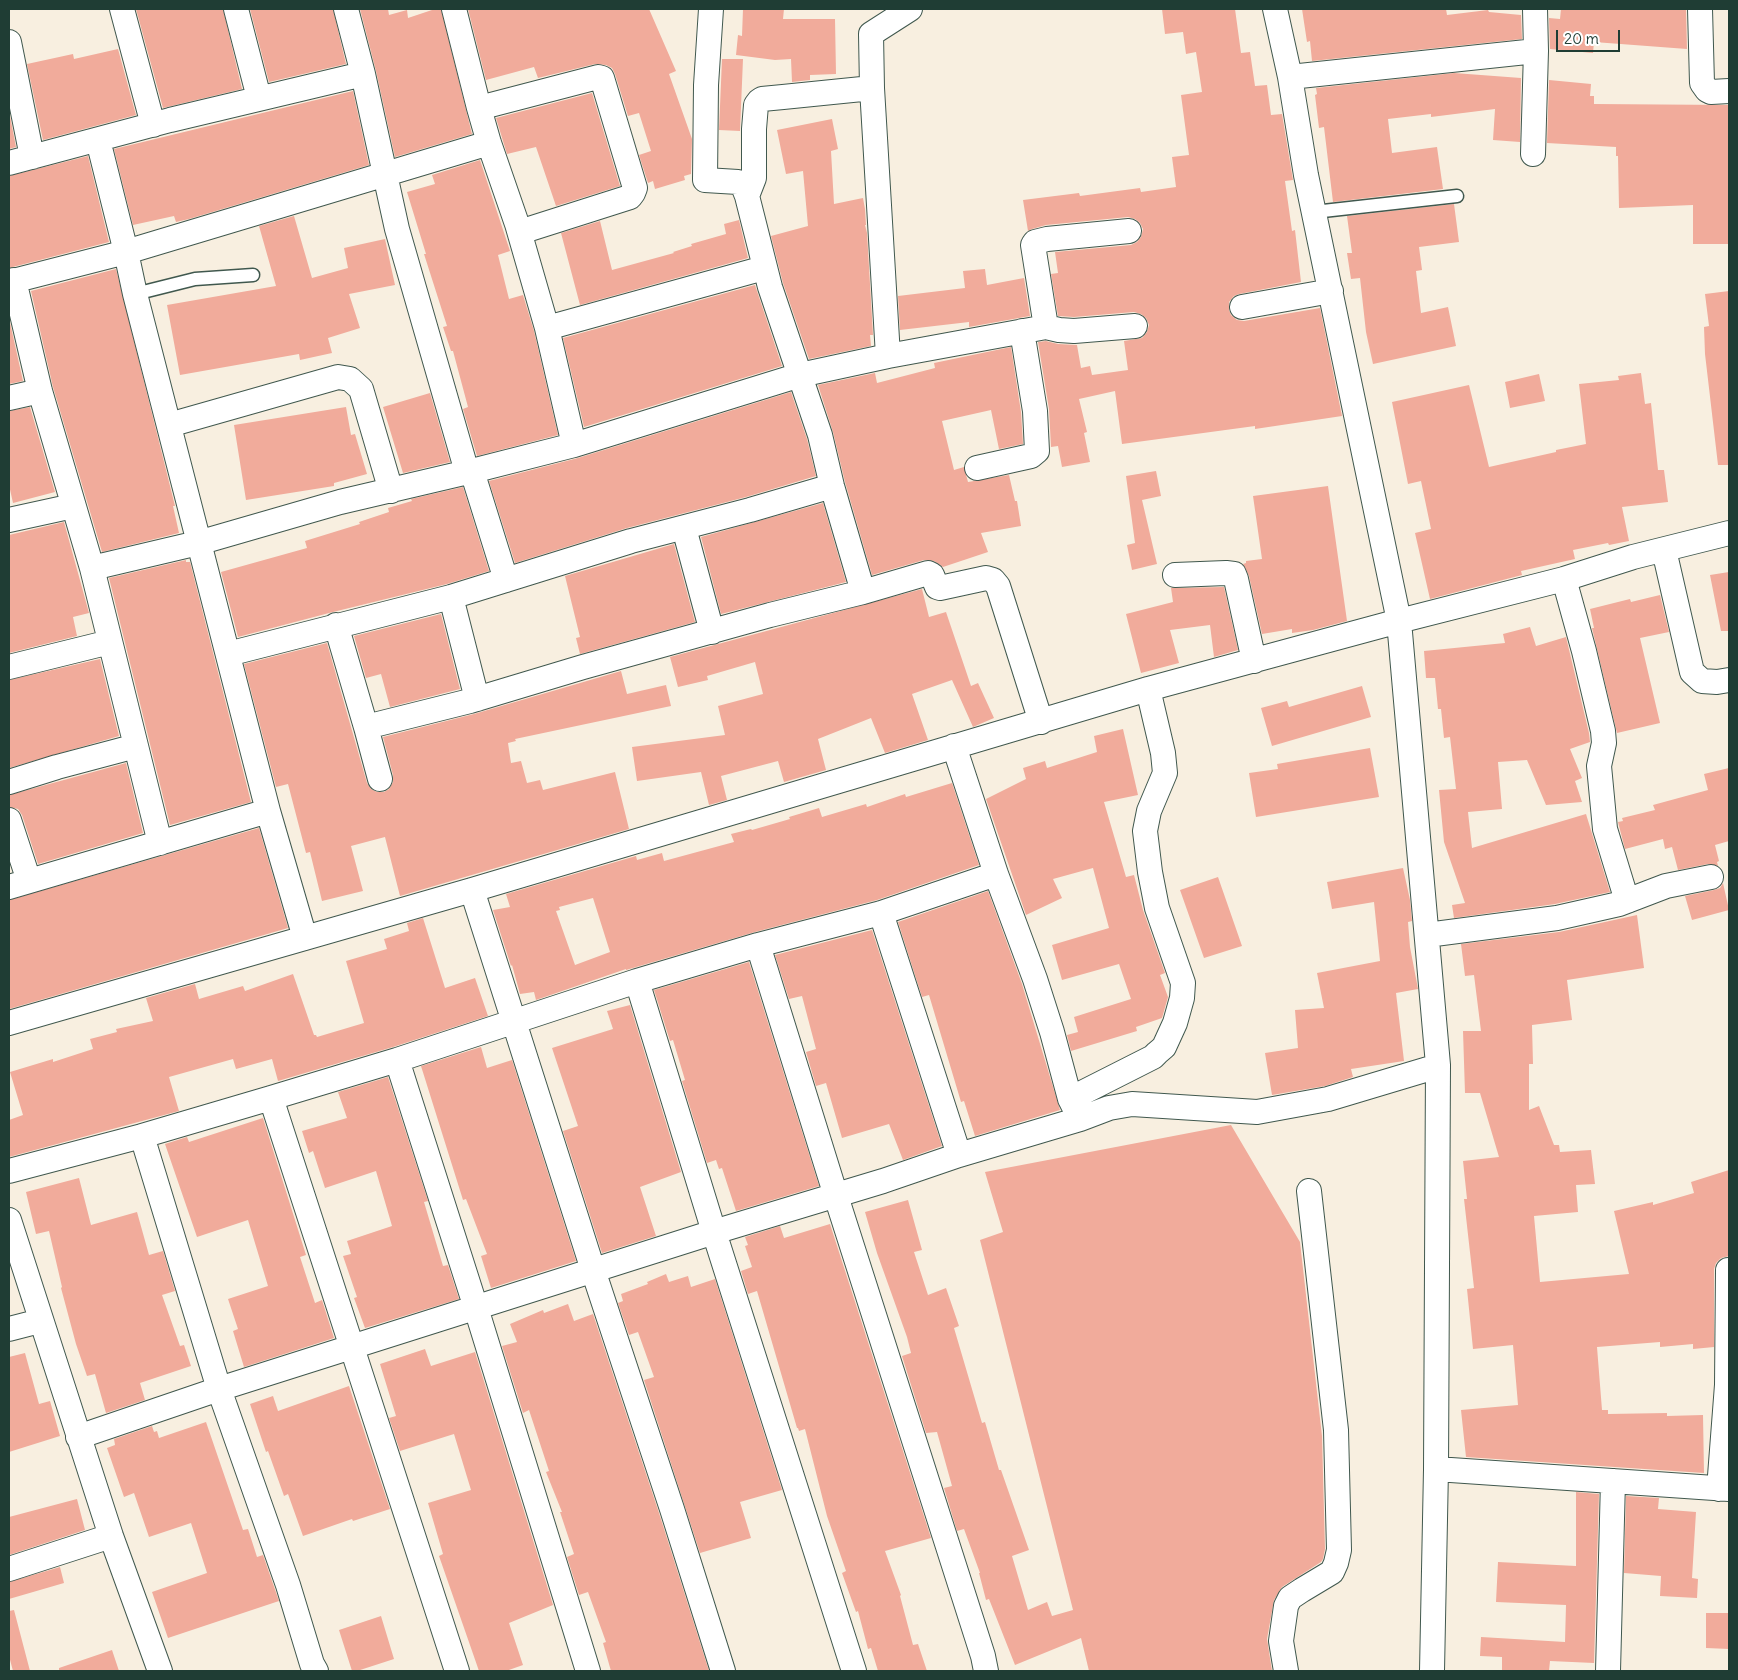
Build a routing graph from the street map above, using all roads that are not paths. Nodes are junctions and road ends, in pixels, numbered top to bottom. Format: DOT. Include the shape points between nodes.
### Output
graph roads {
  1 [pos="122,9"];
  2 [pos="236,9"];
  3 [pos="346,9"];
  4 [pos="454,9"];
  5 [pos="711,9"];
  6 [pos="910,9"];
  7 [pos="1275,9"];
  8 [pos="1535,9"];
  9 [pos="1700,9"];
  10 [pos="9,42"];
  11 [pos="1536,51"];
  12 [pos="363,74"];
  13 [pos="1290,77"];
  14 [pos="872,88"];
  15 [pos="1729,91"];
  16 [pos="259,98"];
  17 [pos="478,108"];
  18 [pos="153,125"];
  19 [pos="97,140"];
  20 [pos="489,143"];
  21 [pos="1533,154"];
  22 [pos="32,157"];
  23 [pos="9,163"];
  24 [pos="385,174"];
  25 [pos="747,196"];
  26 [pos="1457,196"];
  27 [pos="1314,212"];
  28 [pos="1129,231"];
  29 [pos="520,232"];
  30 [pos="126,252"];
  31 [pos="764,268"];
  32 [pos="253,275"];
  33 [pos="11,281"];
  34 [pos="1330,291"];
  35 [pos="135,294"];
  36 [pos="1242,307"];
  37 [pos="1135,326"];
  38 [pos="1046,327"];
  39 [pos="546,328"];
  40 [pos="1022,331"];
  41 [pos="888,356"];
  42 [pos="800,375"];
  43 [pos="40,391"];
  44 [pos="9,398"];
  45 [pos="170,425"];
  46 [pos="574,445"];
  47 [pos="977,468"];
  48 [pos="470,472"];
  49 [pos="832,486"];
  50 [pos="391,490"];
  51 [pos="73,506"];
  52 [pos="9,520"];
  53 [pos="684,528"];
  54 [pos="1729,533"];
  55 [pos="198,543"];
  56 [pos="1664,550"];
  57 [pos="92,568"];
  58 [pos="1175,575"];
  59 [pos="1564,579"];
  60 [pos="506,580"];
  61 [pos="863,592"];
  62 [pos="451,597"];
  63 [pos="1399,621"];
  64 [pos="336,625"];
  65 [pos="712,632"];
  66 [pos="110,642"];
  67 [pos="228,654"];
  68 [pos="1254,661"];
  69 [pos="9,667"];
  70 [pos="1729,680"];
  71 [pos="1148,689"];
  72 [pos="477,699"];
  73 [pos="1041,722"];
  74 [pos="366,727"];
  75 [pos="136,746"];
  76 [pos="954,746"];
  77 [pos="380,779"];
  78 [pos="9,782"];
  79 [pos="268,811"];
  80 [pos="9,820"];
  81 [pos="160,843"];
  82 [pos="996,874"];
  83 [pos="1711,877"];
  84 [pos="19,884"];
  85 [pos="472,890"];
  86 [pos="1627,901"];
  87 [pos="881,913"];
  88 [pos="1427,935"];
  89 [pos="305,938"];
  90 [pos="758,945"];
  91 [pos="637,981"];
  92 [pos="514,1021"];
  93 [pos="9,1023"];
  94 [pos="397,1060"];
  95 [pos="1438,1066"];
  96 [pos="271,1098"];
  97 [pos="1075,1109"];
  98 [pos="142,1136"];
  99 [pos="959,1155"];
  100 [pos="9,1171"];
  101 [pos="1309,1191"];
  102 [pos="836,1196"];
  103 [pos="9,1220"];
  104 [pos="714,1232"];
  105 [pos="16,1266"];
  106 [pos="593,1270"];
  107 [pos="1728,1270"];
  108 [pos="476,1308"];
  109 [pos="40,1321"];
  110 [pos="9,1329"];
  111 [pos="352,1347"];
  112 [pos="219,1389"];
  113 [pos="78,1437"];
  114 [pos="1436,1469"];
  115 [pos="1613,1481"];
  116 [pos="1724,1489"];
  117 [pos="110,1536"];
  118 [pos="9,1569"];
  119 [pos="160,1671"];
  120 [pos="316,1671"];
  121 [pos="457,1671"];
  122 [pos="588,1671"];
  123 [pos="723,1671"];
  124 [pos="854,1671"];
  125 [pos="986,1671"];
  126 [pos="1286,1671"];
  127 [pos="1432,1671"];
  128 [pos="1608,1671"];
  1 -- 18 [label="street"];
  2 -- 16 [label="street"];
  3 -- 12 [label="street"];
  4 -- 17 [label="street"];
  5 -- 25 [label="street" via="705,180 738,182"];
  6 -- 14 [label="street" via="872,34"];
  7 -- 13 [label="street"];
  8 -- 11 [label="street"];
  9 -- 15 [label="street" via="1702,83 1711,92"];
  10 -- 22 [label="street"];
  11 -- 13 [label="street"];
  11 -- 21 [label="street"];
  12 -- 16 [label="street"];
  12 -- 24 [label="street"];
  13 -- 27 [label="street"];
  14 -- 25 [label="street" via="759,101 754,129 754,178"];
  14 -- 41 [label="street"];
  16 -- 18 [label="street"];
  17 -- 20 [label="street"];
  17 -- 29 [label="street" via="602,78 634,193"];
  18 -- 19 [label="street"];
  19 -- 22 [label="street"];
  19 -- 30 [label="street"];
  20 -- 24 [label="street"];
  20 -- 29 [label="street"];
  22 -- 23 [label="street"];
  24 -- 30 [label="street"];
  24 -- 48 [label="street" via="397,229"];
  25 -- 31 [label="street"];
  26 -- 27 [label="lane"];
  27 -- 34 [label="street"];
  28 -- 38 [label="street" via="1035,242"];
  29 -- 39 [label="street"];
  30 -- 33 [label="street"];
  30 -- 35 [label="street"];
  31 -- 39 [label="street"];
  31 -- 42 [label="street"];
  32 -- 35 [label="lane" via="195,279"];
  33 -- 43 [label="street"];
  34 -- 36 [label="street"];
  34 -- 63 [label="street"];
  35 -- 45 [label="street"];
  37 -- 38 [label="street" via="1074,331"];
  38 -- 40 [label="street"];
  39 -- 46 [label="street"];
  40 -- 41 [label="street"];
  40 -- 47 [label="street" via="1035,411 1037,451 1031,456"];
  41 -- 42 [label="street"];
  42 -- 46 [label="street"];
  42 -- 49 [label="street" via="820,435"];
  43 -- 44 [label="street"];
  43 -- 51 [label="street"];
  45 -- 50 [label="street" via="338,377 350,379 361,389"];
  45 -- 55 [label="street"];
  46 -- 48 [label="street"];
  48 -- 50 [label="street"];
  48 -- 60 [label="street"];
  49 -- 53 [label="street"];
  49 -- 61 [label="street"];
  50 -- 55 [label="street"];
  51 -- 52 [label="street"];
  51 -- 57 [label="street"];
  53 -- 60 [label="street"];
  53 -- 65 [label="street"];
  54 -- 56 [label="street"];
  55 -- 57 [label="street"];
  55 -- 67 [label="street"];
  56 -- 59 [label="street"];
  56 -- 70 [label="street" via="1692,672 1702,681"];
  57 -- 66 [label="street"];
  58 -- 68 [label="street" via="1234,574"];
  59 -- 63 [label="street"];
  59 -- 86 [label="street" via="1603,730 1599,766 1605,829"];
  60 -- 62 [label="street"];
  61 -- 65 [label="street"];
  61 -- 73 [label="street" via="928,573 940,588 986,578 993,580 998,586"];
  62 -- 64 [label="street"];
  62 -- 72 [label="street"];
  63 -- 68 [label="street"];
  63 -- 88 [label="street"];
  64 -- 67 [label="street"];
  64 -- 74 [label="street"];
  65 -- 72 [label="street"];
  66 -- 69 [label="street"];
  66 -- 75 [label="street"];
  67 -- 79 [label="street"];
  68 -- 71 [label="street"];
  71 -- 73 [label="street"];
  71 -- 97 [label="street" via="1165,773 1145,831 1157,908 1184,983 1182,998 1164,1047"];
  72 -- 74 [label="street"];
  73 -- 76 [label="street"];
  74 -- 77 [label="street"];
  75 -- 78 [label="street"];
  75 -- 81 [label="street"];
  76 -- 82 [label="street"];
  76 -- 85 [label="street"];
  79 -- 81 [label="street"];
  79 -- 89 [label="street"];
  80 -- 84 [label="street"];
  81 -- 84 [label="street"];
  82 -- 87 [label="street"];
  82 -- 97 [label="street" via="1035,979"];
  83 -- 86 [label="street" via="1666,886"];
  85 -- 89 [label="street"];
  85 -- 92 [label="street"];
  86 -- 88 [label="street" via="1557,918"];
  87 -- 90 [label="street"];
  87 -- 99 [label="street"];
  88 -- 95 [label="street"];
  89 -- 93 [label="street"];
  90 -- 91 [label="street"];
  90 -- 102 [label="street"];
  91 -- 92 [label="street"];
  91 -- 104 [label="street"];
  92 -- 94 [label="street"];
  92 -- 106 [label="street"];
  94 -- 96 [label="street"];
  94 -- 108 [label="street"];
  95 -- 97 [label="street" via="1328,1099 1257,1112 1132,1104"];
  95 -- 114 [label="street"];
  96 -- 98 [label="street"];
  96 -- 111 [label="street"];
  97 -- 99 [label="street"];
  98 -- 100 [label="street"];
  98 -- 112 [label="street"];
  99 -- 102 [label="street"];
  101 -- 126 [label="street" via="1336,1430 1339,1550 1332,1572 1290,1598 1286,1606 1282,1641"];
  102 -- 104 [label="street"];
  102 -- 125 [label="street"];
  103 -- 105 [label="street"];
  104 -- 106 [label="street"];
  104 -- 124 [label="street"];
  105 -- 109 [label="street"];
  106 -- 108 [label="street"];
  106 -- 123 [label="street"];
  107 -- 116 [label="street"];
  108 -- 111 [label="street"];
  108 -- 122 [label="street"];
  109 -- 110 [label="street"];
  109 -- 113 [label="street"];
  111 -- 112 [label="street"];
  111 -- 121 [label="street"];
  112 -- 113 [label="street"];
  112 -- 120 [label="street"];
  113 -- 117 [label="street"];
  114 -- 115 [label="street"];
  114 -- 127 [label="street"];
  115 -- 116 [label="street"];
  115 -- 128 [label="street"];
  117 -- 118 [label="street"];
  117 -- 119 [label="street"];
}
